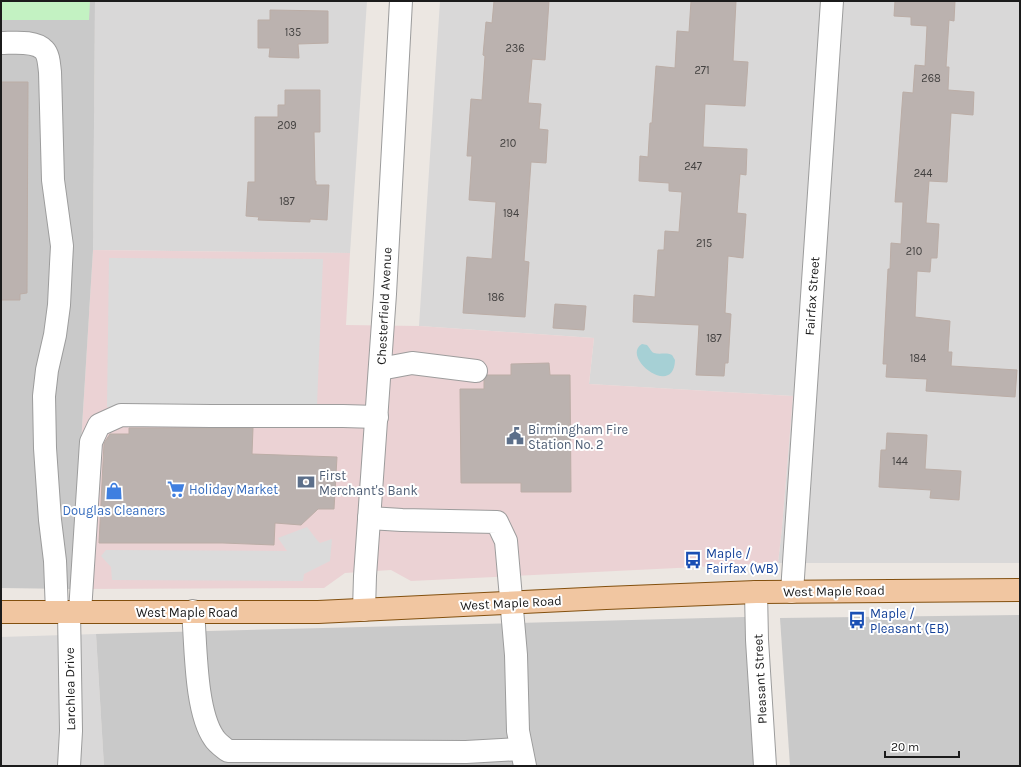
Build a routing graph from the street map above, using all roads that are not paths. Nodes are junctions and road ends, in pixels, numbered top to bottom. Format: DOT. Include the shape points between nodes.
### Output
graph roads {
  1 [pos="401,1"];
  2 [pos="832,1"];
  3 [pos="1,43"];
  4 [pos="380,369"];
  5 [pos="476,371"];
  6 [pos="377,417"];
  7 [pos="369,518"];
  8 [pos="1020,590"];
  9 [pos="756,592"];
  10 [pos="792,592"];
  11 [pos="512,603"];
  12 [pos="364,610"];
  13 [pos="193,611"];
  14 [pos="1,612"];
  15 [pos="68,612"];
  16 [pos="523,757"];
  17 [pos="69,766"];
  18 [pos="766,766"];
  1 -- 4 [label="street, Chesterfield Avenue"];
  2 -- 10 [label="street, Fairfax Street"];
  3 -- 15 [label="street" via="37,45 45,50 50,72 53,180 62,246 59,305 44,396 55,561"];
  4 -- 5 [label="street" via="412,364"];
  4 -- 6 [label="street, Chesterfield Avenue"];
  6 -- 7 [label="street, Chesterfield Avenue"];
  6 -- 15 [label="street" via="121,415 99,425 91,442"];
  7 -- 11 [label="street" via="497,522 506,540"];
  7 -- 12 [label="street, Chesterfield Avenue"];
  8 -- 10 [label="main road, West Maple Road"];
  9 -- 10 [label="main road, West Maple Road"];
  9 -- 11 [label="main road, West Maple Road"];
  9 -- 18 [label="street, Pleasant Street"];
  11 -- 12 [label="main road, West Maple Road"];
  11 -- 16 [label="street" via="518,731"];
  12 -- 13 [label="main road, West Maple Road"];
  13 -- 15 [label="main road, West Maple Road"];
  13 -- 16 [label="street" via="204,717 214,739 228,751 466,752"];
  14 -- 15 [label="main road, West Maple Road"];
  15 -- 17 [label="street, Larchlea Drive" via="71,731"];
}
